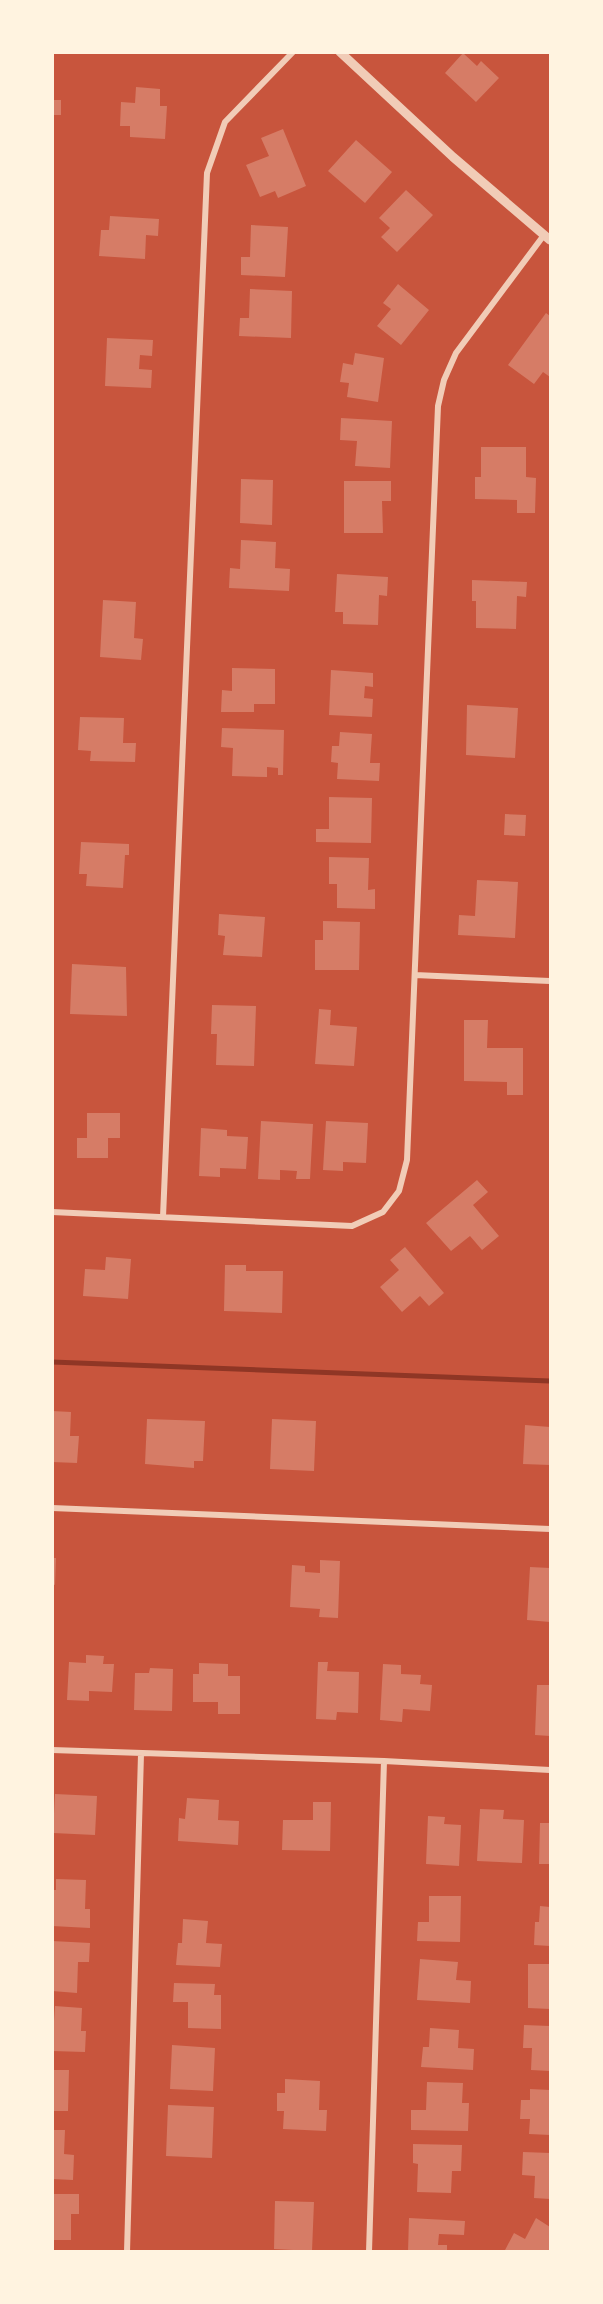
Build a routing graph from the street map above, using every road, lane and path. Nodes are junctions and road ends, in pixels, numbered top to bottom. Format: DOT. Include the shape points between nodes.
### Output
graph roads {
  1 [pos="293,52"];
  2 [pos="340,52"];
  3 [pos="547,237"];
  4 [pos="415,975"];
  5 [pos="550,981"];
  6 [pos="52,1212"];
  7 [pos="163,1217"];
  8 [pos="52,1508"];
  9 [pos="550,1529"];
  10 [pos="52,1750"];
  11 [pos="141,1754"];
  12 [pos="384,1761"];
  13 [pos="550,1770"];
  14 [pos="127,2252"];
  15 [pos="369,2252"];
  1 -- 7 [label="street" via="225,122 207,173"];
  2 -- 3 [label="street" via="453,158"];
  3 -- 4 [label="street" via="456,353 438,406"];
  4 -- 5 [label="street"];
  4 -- 7 [label="street" via="407,1160 399,1191 383,1212 352,1226"];
  6 -- 7 [label="street"];
  8 -- 9 [label="street"];
  10 -- 11 [label="street"];
  11 -- 12 [label="street"];
  11 -- 14 [label="street"];
  12 -- 13 [label="street"];
  12 -- 15 [label="street"];
}
